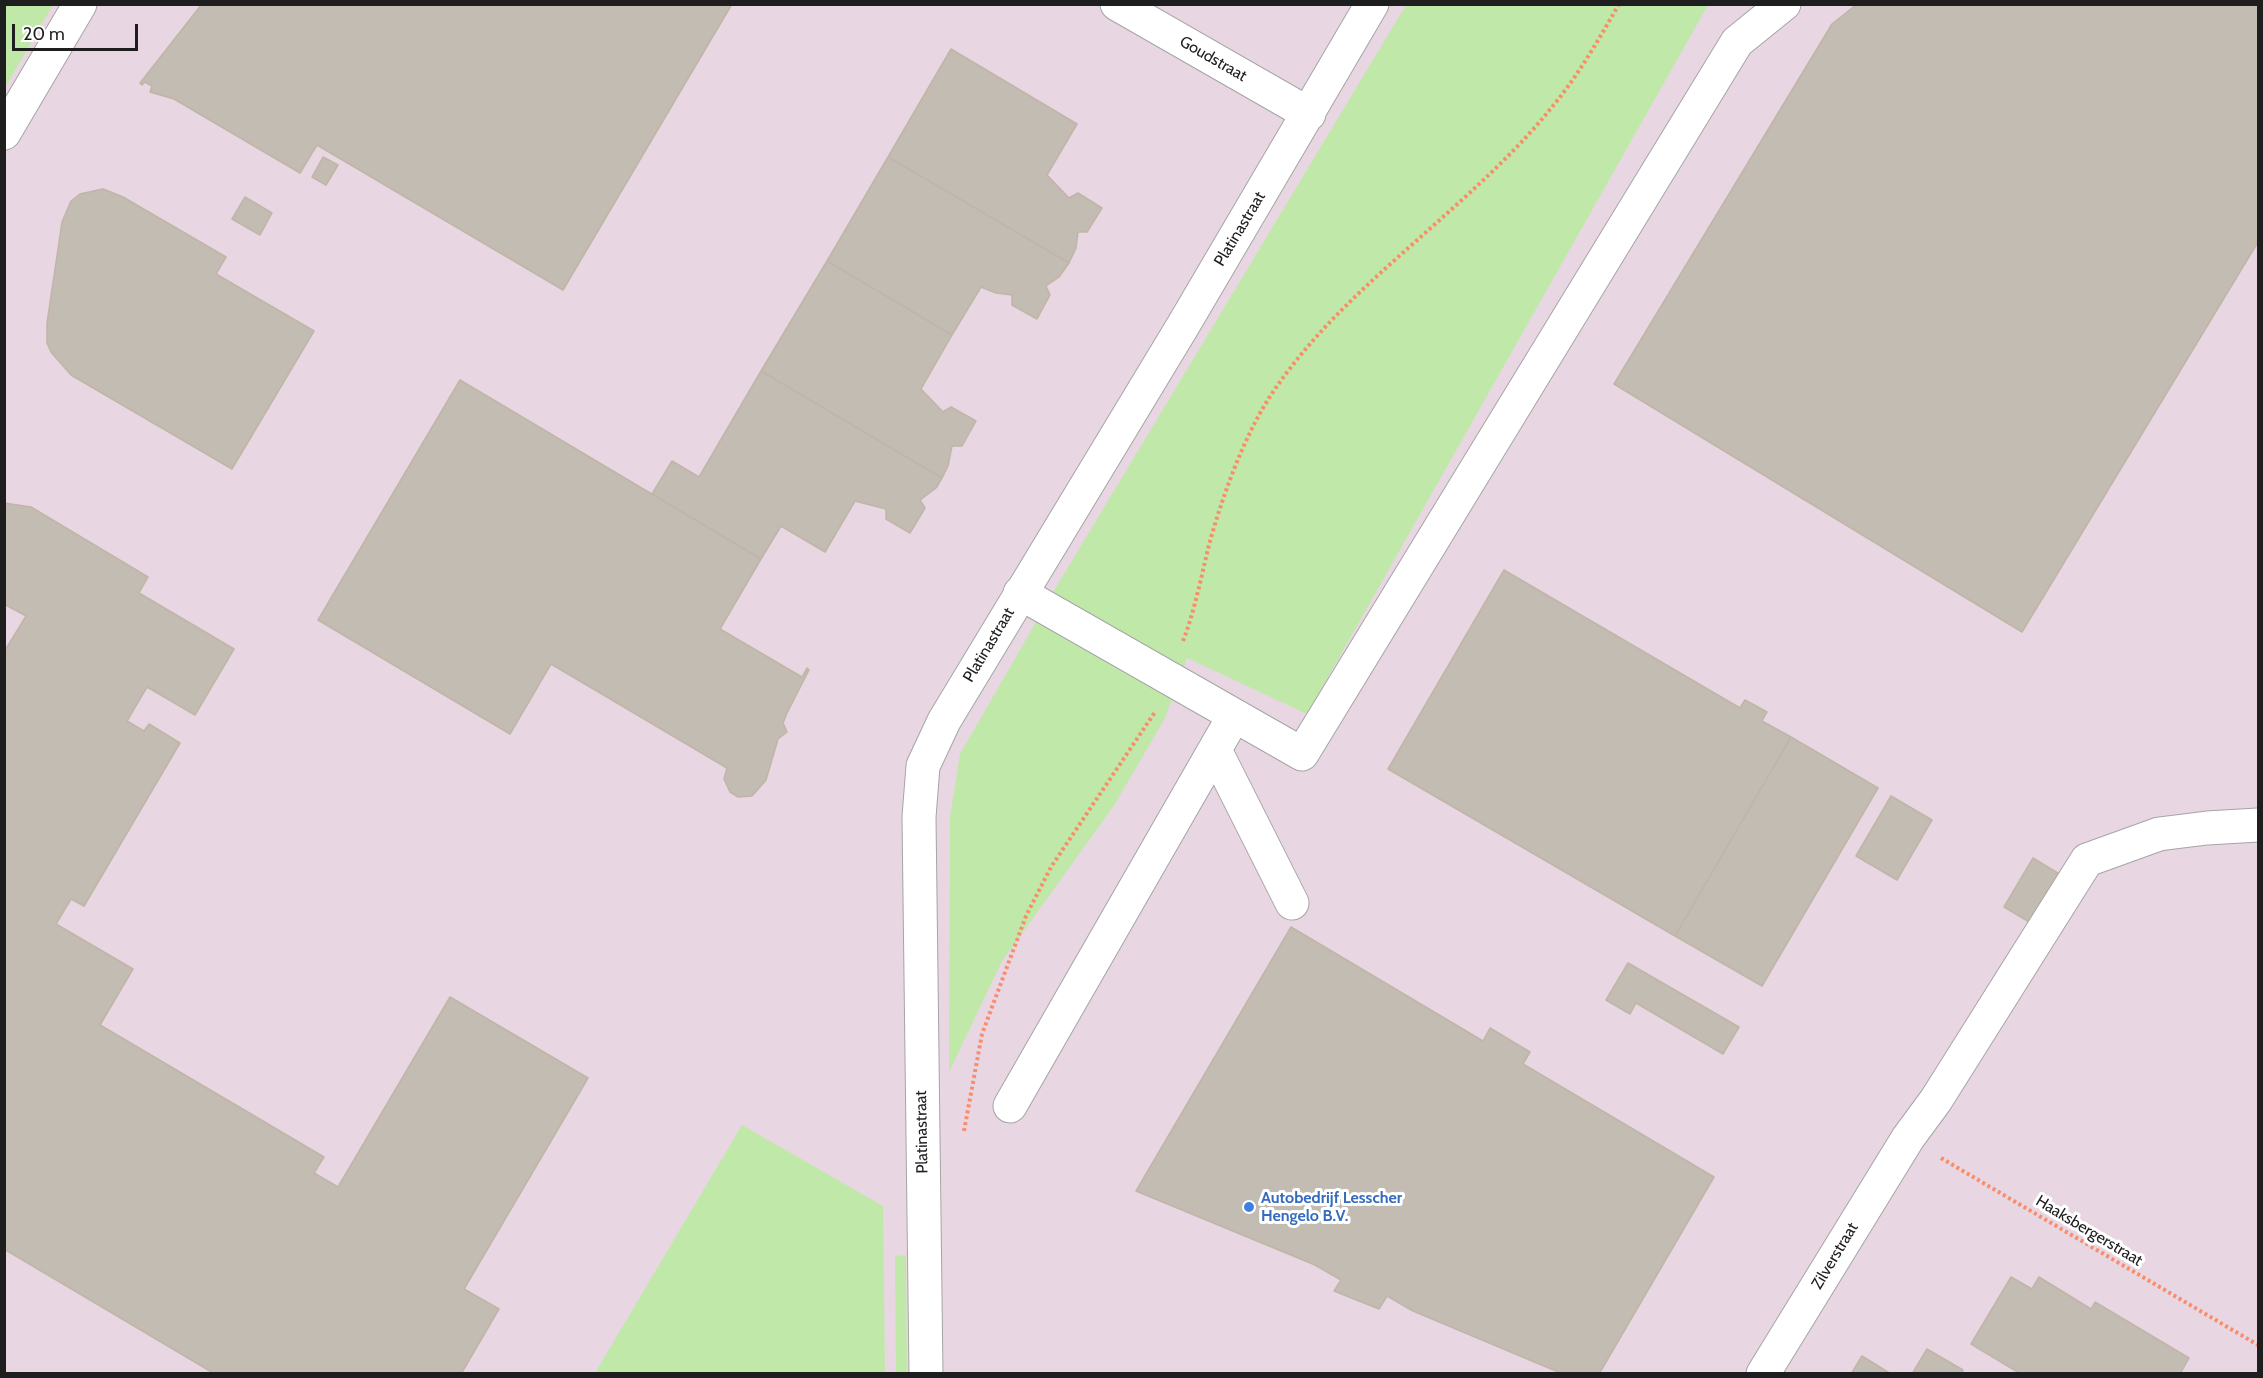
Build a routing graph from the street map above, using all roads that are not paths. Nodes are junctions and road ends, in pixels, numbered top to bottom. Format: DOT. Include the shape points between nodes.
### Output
graph roads {
  1 [pos="80,4"];
  2 [pos="1117,4"];
  3 [pos="1372,4"];
  4 [pos="1784,4"];
  5 [pos="1308,114"];
  6 [pos="4,133"];
  7 [pos="1020,593"];
  8 [pos="1234,716"];
  9 [pos="1215,750"];
  10 [pos="2259,825"];
  11 [pos="1292,903"];
  12 [pos="1010,1106"];
  13 [pos="926,1374"];
  14 [pos="1763,1374"];
  1 -- 6 [label="street"];
  2 -- 5 [label="street, Goudstraat"];
  3 -- 5 [label="street, Platinastraat"];
  4 -- 8 [label="street" via="1737,42 1302,754"];
  5 -- 7 [label="street, Platinastraat"];
  7 -- 8 [label="street"];
  7 -- 13 [label="street, Platinastraat" via="944,721 923,766 919,929"];
  8 -- 9 [label="street"];
  9 -- 11 [label="street"];
  9 -- 12 [label="street"];
  10 -- 14 [label="street, Zilverstraat" via="2159,834 2087,860 1908,1138"];
}
